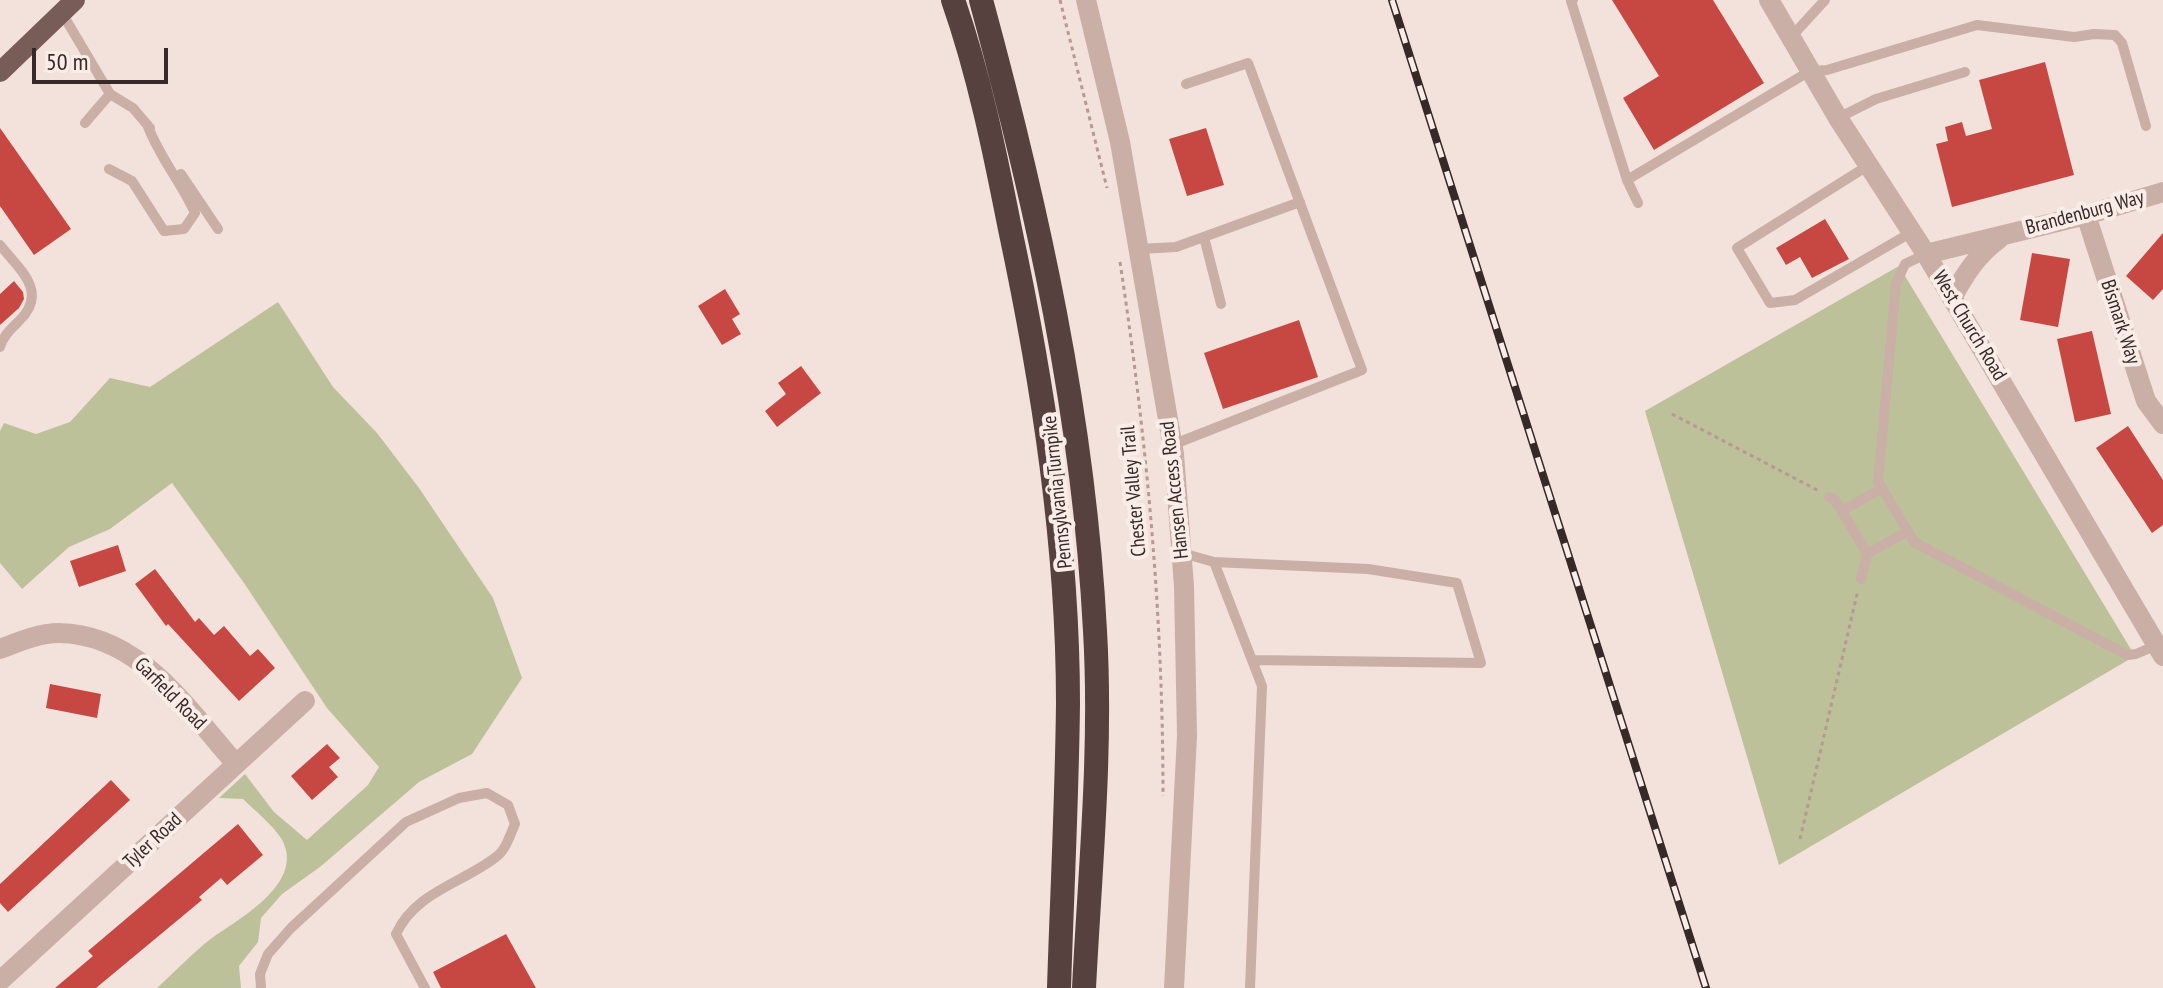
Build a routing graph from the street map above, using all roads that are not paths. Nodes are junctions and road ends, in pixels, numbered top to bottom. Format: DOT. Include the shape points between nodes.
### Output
graph roads {
  1 [pos="953,0"];
  2 [pos="981,0"];
  3 [pos="1086,0"];
  4 [pos="1573,0"];
  5 [pos="1769,0"];
  6 [pos="1824,0"];
  7 [pos="64,4"];
  8 [pos="1792,36"];
  9 [pos="1810,71"];
  10 [pos="0,72"];
  11 [pos="1965,72"];
  12 [pos="1186,84"];
  13 [pos="110,94"];
  14 [pos="1838,118"];
  15 [pos="85,123"];
  16 [pos="147,124"];
  17 [pos="2146,126"];
  18 [pos="1869,165"];
  19 [pos="109,169"];
  20 [pos="1627,180"];
  21 [pos="2163,192"];
  22 [pos="1300,202"];
  23 [pos="1638,203"];
  24 [pos="2086,215"];
  25 [pos="218,229"];
  26 [pos="1912,232"];
  27 [pos="2006,234"];
  28 [pos="1204,237"];
  29 [pos="0,245"];
  30 [pos="1139,249"];
  31 [pos="1926,254"];
  32 [pos="1952,298"];
  33 [pos="1221,304"];
  34 [pos="0,347"];
  35 [pos="2163,424"];
  36 [pos="1172,445"];
  37 [pos="1882,488"];
  38 [pos="1829,497"];
  39 [pos="1842,511"];
  40 [pos="1908,531"];
  41 [pos="1182,553"];
  42 [pos="1867,554"];
  43 [pos="1214,562"];
  44 [pos="1861,579"];
  45 [pos="0,649"];
  46 [pos="2160,651"];
  47 [pos="1252,660"];
  48 [pos="305,701"];
  49 [pos="236,764"];
  50 [pos="0,981"];
  51 [pos="261,988"];
  52 [pos="425,988"];
  53 [pos="1059,988"];
  54 [pos="1084,988"];
  55 [pos="1174,988"];
  56 [pos="1250,988"];
  1 -- 53 [label="highway, Pennsylvania Turnpike" via="996,160 1031,325 1062,578 1068,703"];
  2 -- 54 [label="highway, Pennsylvania Turnpike" via="1050,286 1073,406 1089,543 1097,735"];
  3 -- 30 [label="street, Hansen Access Road"];
  4 -- 20 [label="lane"];
  5 -- 8 [label="street, West Church Road"];
  6 -- 8 [label="lane"];
  7 -- 10 [label="main road"];
  7 -- 13 [label="lane"];
  8 -- 9 [label="street, West Church Road"];
  9 -- 14 [label="street, West Church Road"];
  9 -- 17 [label="lane" via="1977,25 2074,37 2104,33 2122,43"];
  9 -- 20 [label="lane"];
  11 -- 14 [label="lane" via="1876,99"];
  12 -- 22 [label="lane" via="1248,63"];
  13 -- 15 [label="lane"];
  13 -- 16 [label="lane"];
  14 -- 18 [label="street, West Church Road"];
  16 -- 19 [label="lane" via="195,213 184,229 164,231 132,181"];
  16 -- 25 [label="lane"];
  18 -- 26 [label="street, West Church Road"];
  18 -- 26 [label="lane" via="1737,248 1770,303 1795,300"];
  20 -- 23 [label="lane"];
  21 -- 24 [label="street, Brandenburg Way"];
  22 -- 28 [label="lane"];
  22 -- 36 [label="lane" via="1362,370"];
  24 -- 27 [label="street, Brandenburg Way"];
  24 -- 35 [label="street, Bismark Way" via="2146,401"];
  26 -- 31 [label="street, West Church Road"];
  27 -- 31 [label="street, Brandenburg Way"];
  27 -- 32 [label="street, Brandenburg Way" via="1970,266"];
  28 -- 30 [label="lane" via="1176,247"];
  28 -- 33 [label="lane"];
  29 -- 34 [label="lane" via="29,280 34,296 30,311 2,338"];
  30 -- 36 [label="street, Hansen Access Road"];
  31 -- 32 [label="street, West Church Road"];
  31 -- 37 [label="lane" via="1905,264 1896,284 1878,481"];
  32 -- 46 [label="street, West Church Road"];
  36 -- 41 [label="street, Hansen Access Road"];
  37 -- 39 [label="lane"];
  37 -- 40 [label="lane"];
  38 -- 39 [label="lane"];
  39 -- 42 [label="lane"];
  40 -- 42 [label="lane"];
  40 -- 46 [label="lane" via="1914,542 2127,655"];
  41 -- 43 [label="lane"];
  41 -- 55 [label="street, Hansen Access Road" via="1187,736"];
  42 -- 44 [label="lane"];
  43 -- 47 [label="lane"];
  43 -- 47 [label="lane" via="1368,569 1457,583 1481,663"];
  45 -- 49 [label="street, Garfield Road" via="57,633 117,646 145,664"];
  47 -- 56 [label="lane" via="1262,686"];
  48 -- 49 [label="street, Tyler Road"];
  49 -- 50 [label="street, Tyler Road"];
  51 -- 52 [label="lane" via="268,954 406,822 459,798 487,793 508,805 515,824 498,856 415,907 396,934"];
}
